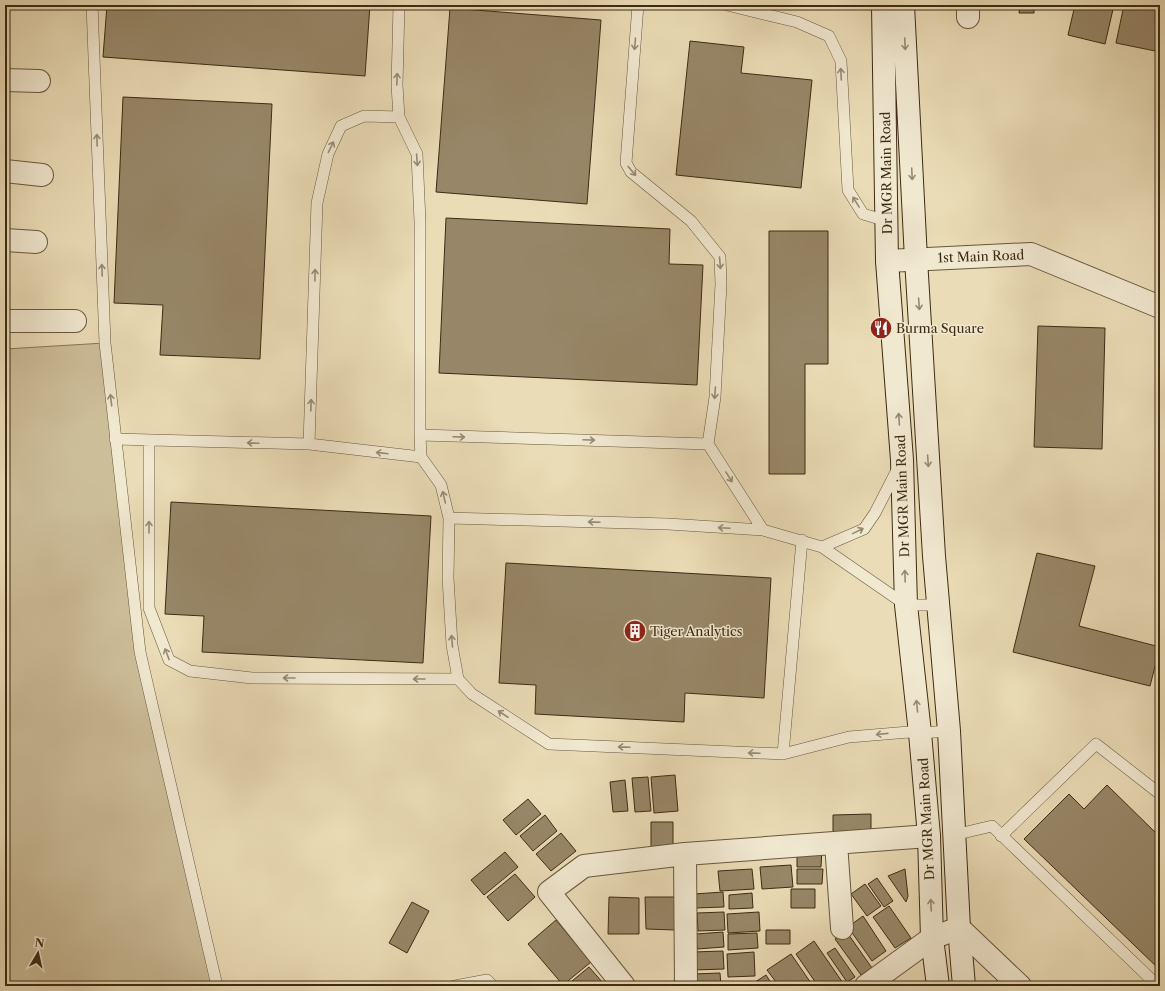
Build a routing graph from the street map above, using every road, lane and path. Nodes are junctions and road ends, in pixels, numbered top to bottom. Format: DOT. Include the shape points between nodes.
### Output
graph roads {
  1 [pos="92,5"];
  2 [pos="400,5"];
  3 [pos="638,5"];
  4 [pos="727,5"];
  5 [pos="884,5"];
  6 [pos="903,5"];
  7 [pos="5,80"];
  8 [pos="39,81"];
  9 [pos="399,118"];
  10 [pos="5,170"];
  11 [pos="42,175"];
  12 [pos="887,221"];
  13 [pos="5,240"];
  14 [pos="36,242"];
  15 [pos="916,259"];
  16 [pos="887,261"];
  17 [pos="1160,307"];
  18 [pos="5,321"];
  19 [pos="75,321"];
  20 [pos="420,435"];
  21 [pos="115,439"];
  22 [pos="149,440"];
  23 [pos="309,444"];
  24 [pos="708,444"];
  25 [pos="421,457"];
  26 [pos="902,460"];
  27 [pos="449,518"];
  28 [pos="763,530"];
  29 [pos="802,540"];
  30 [pos="822,547"];
  31 [pos="938,604"];
  32 [pos="906,605"];
  33 [pos="458,679"];
  34 [pos="949,731"];
  35 [pos="920,733"];
  36 [pos="783,754"];
  37 [pos="1160,794"];
  38 [pos="954,835"];
  39 [pos="929,836"];
  40 [pos="1001,836"];
  41 [pos="836,843"];
  42 [pos="685,854"];
  43 [pos="842,928"];
  44 [pos="959,928"];
  45 [pos="932,938"];
  46 [pos="217,986"];
  47 [pos="455,986"];
  48 [pos="493,986"];
  49 [pos="624,986"];
  50 [pos="686,986"];
  51 [pos="866,986"];
  52 [pos="938,986"];
  53 [pos="964,986"];
  54 [pos="1020,986"];
  55 [pos="1158,986"];
  21 -- 1 [label="lane, one-way" via="105,343"];
  9 -- 2 [label="lane, one-way" via="397,85"];
  3 -- 24 [label="lane, one-way" via="626,163 631,172 691,221 720,257 716,397"];
  12 -- 4 [label="lane, one-way" via="863,214 848,190 840,61 829,36 797,22"];
  5 -- 12 [label="main road, Dr MGR Main Road"];
  6 -- 15 [label="main road, Dr MGR Main Road, one-way"];
  7 -- 8 [label="main road"];
  9 -- 20 [label="lane, one-way" via="417,154 420,222"];
  23 -- 9 [label="lane, one-way" via="317,203 328,154 342,126 364,116"];
  10 -- 11 [label="main road"];
  12 -- 16 [label="main road, Dr MGR Main Road"];
  13 -- 14 [label="main road"];
  15 -- 16 [label="main road, 1st Main Road"];
  15 -- 17 [label="main road, 1st Main Road" via="1031,254"];
  15 -- 31 [label="main road, Dr MGR Main Road, one-way"];
  26 -- 16 [label="main road, Dr MGR Main Road, one-way"];
  18 -- 19 [label="main road"];
  20 -- 24 [label="lane, one-way"];
  20 -- 25 [label="lane"];
  21 -- 22 [label="lane"];
  21 -- 46 [label="lane" via="140,652"];
  23 -- 22 [label="lane, one-way"];
  33 -- 22 [label="lane, one-way" via="252,678 190,671 169,660 149,608"];
  25 -- 23 [label="lane, one-way"];
  24 -- 28 [label="lane, one-way"];
  27 -- 25 [label="lane, one-way" via="441,485"];
  30 -- 26 [label="lane, one-way" via="864,529 875,514"];
  32 -- 26 [label="main road, Dr MGR Main Road, one-way"];
  28 -- 27 [label="lane, one-way" via="668,524"];
  33 -- 27 [label="lane, one-way" via="452,645 449,593"];
  28 -- 29 [label="lane"];
  29 -- 30 [label="lane"];
  29 -- 36 [label="lane"];
  30 -- 32 [label="lane"];
  31 -- 32 [label="lane"];
  31 -- 34 [label="main road, Dr MGR Main Road"];
  35 -- 32 [label="main road, Dr MGR Main Road, one-way"];
  36 -- 33 [label="lane, one-way" via="549,744 472,694"];
  34 -- 35 [label="lane"];
  34 -- 38 [label="main road, Dr MGR Main Road"];
  35 -- 36 [label="lane, one-way" via="849,737"];
  35 -- 39 [label="main road, Dr MGR Main Road"];
  37 -- 40 [label="lane" via="1096,744"];
  38 -- 40 [label="lane" via="992,826"];
  38 -- 44 [label="main road, Dr MGR Main Road"];
  39 -- 41 [label="main road"];
  45 -- 39 [label="main road, Dr MGR Main Road, one-way"];
  40 -- 55 [label="lane"];
  41 -- 42 [label="main road"];
  41 -- 43 [label="main road"];
  42 -- 49 [label="main road" via="584,866 549,892"];
  42 -- 50 [label="main road"];
  44 -- 45 [label="main road"];
  44 -- 53 [label="main road, Dr MGR Main Road"];
  44 -- 54 [label="main road"];
  45 -- 51 [label="main road"];
  45 -- 52 [label="main road, Dr MGR Main Road"];
  47 -- 48 [label="lane" via="487,980"];
}
